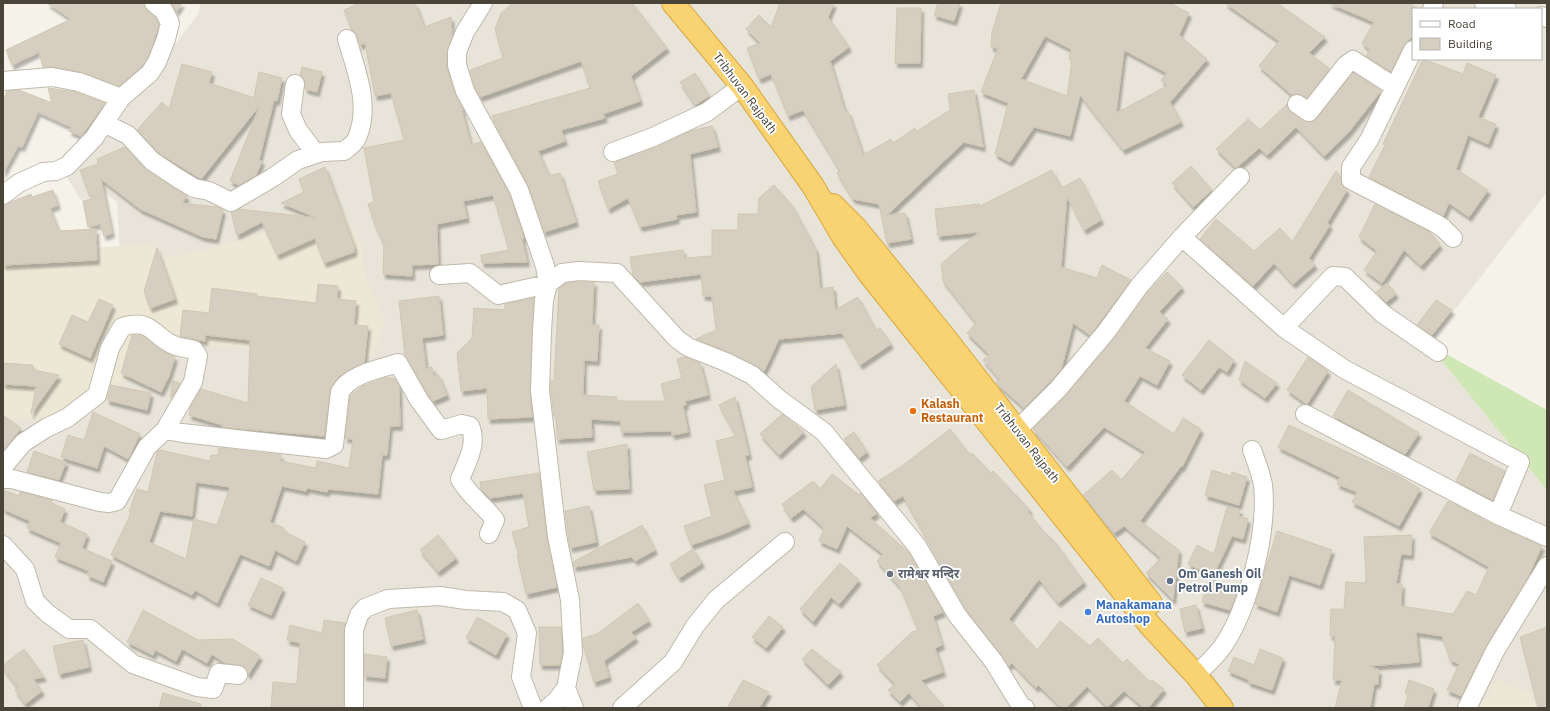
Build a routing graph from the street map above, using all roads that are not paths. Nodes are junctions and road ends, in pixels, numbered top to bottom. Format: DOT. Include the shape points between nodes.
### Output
graph roads {
  1 [pos="154,3"];
  2 [pos="483,3"];
  3 [pos="673,3"];
  4 [pos="1484,3"];
  5 [pos="1503,8"];
  6 [pos="347,39"];
  7 [pos="1412,52"];
  8 [pos="3,81"];
  9 [pos="295,84"];
  10 [pos="742,86"];
  11 [pos="1395,87"];
  12 [pos="121,98"];
  13 [pos="1297,104"];
  14 [pos="104,123"];
  15 [pos="613,152"];
  16 [pos="316,154"];
  17 [pos="1240,177"];
  18 [pos="3,195"];
  19 [pos="1182,237"];
  20 [pos="1453,238"];
  21 [pos="439,275"];
  22 [pos="548,284"];
  23 [pos="1284,328"];
  24 [pos="1438,352"];
  25 [pos="1305,414"];
  26 [pos="165,430"];
  27 [pos="1011,437"];
  28 [pos="1252,450"];
  29 [pos="3,467"];
  30 [pos="3,479"];
  31 [pos="1498,515"];
  32 [pos="490,534"];
  33 [pos="1547,537"];
  34 [pos="785,542"];
  35 [pos="3,545"];
  36 [pos="1547,566"];
  37 [pos="238,675"];
  38 [pos="1196,675"];
  39 [pos="566,688"];
  40 [pos="354,708"];
  41 [pos="533,708"];
  42 [pos="548,708"];
  43 [pos="574,708"];
  44 [pos="622,708"];
  45 [pos="1025,708"];
  46 [pos="1222,708"];
  47 [pos="1467,708"];
  1 -- 12 [label="street" via="164,11 170,23 166,39 150,73"];
  2 -- 22 [label="street" via="465,32 457,52 457,65 465,91 519,190 545,266"];
  3 -- 10 [label="highway, Tribhuvan Rajpath"];
  4 -- 5 [label="street"];
  6 -- 16 [label="street" via="363,98 362,122 357,140 344,152"];
  7 -- 11 [label="street"];
  8 -- 12 [label="street" via="52,77 79,82"];
  9 -- 16 [label="street" via="291,114 298,130"];
  10 -- 15 [label="street" via="707,112"];
  10 -- 27 [label="highway, Tribhuvan Rajpath" via="813,186 856,228"];
  11 -- 13 [label="street" via="1353,60 1346,65 1309,112"];
  11 -- 20 [label="street" via="1369,140 1351,167 1351,180 1435,223"];
  12 -- 14 [label="street"];
  14 -- 16 [label="street" via="128,135 152,161 176,177 194,188 209,191 231,202 298,160"];
  14 -- 18 [label="street" via="94,138 67,166 19,182"];
  17 -- 19 [label="street"];
  19 -- 23 [label="street"];
  19 -- 27 [label="street" via="1140,285 1106,332 1058,389"];
  21 -- 22 [label="street" via="470,273 498,295"];
  22 -- 39 [label="street" via="544,300 540,391 558,536 570,608 573,653"];
  22 -- 45 [label="street" via="562,273 617,273 677,339 688,347 752,375 779,399 824,432 917,546 957,615 994,662 1021,706"];
  23 -- 24 [label="street" via="1333,276 1340,276 1345,277 1383,314"];
  23 -- 31 [label="street" via="1344,369 1520,462"];
  25 -- 31 [label="street"];
  26 -- 29 [label="street" via="194,382 198,356 194,350 176,346 151,328 133,324 122,327 110,348 97,395 67,418 23,443"];
  26 -- 30 [label="street" via="147,447 117,501 100,502 12,479"];
  26 -- 32 [label="street" via="326,449 334,446 340,392 344,385 398,363 419,400 441,430 462,424 470,426 474,434 470,454 460,479 466,490 495,520"];
  27 -- 38 [label="highway, Tribhuvan Rajpath" via="1155,608"];
  28 -- 38 [label="street" via="1262,484 1264,526 1256,560 1242,610 1223,646"];
  31 -- 33 [label="street"];
  34 -- 44 [label="street" via="716,600 695,626 673,662"];
  35 -- 37 [label="street" via="25,569 35,601 69,629 90,629 133,664 197,687 212,689 219,673"];
  36 -- 47 [label="street" via="1495,651"];
  38 -- 46 [label="highway, Tribhuvan Rajpath"];
  39 -- 42 [label="street"];
  39 -- 43 [label="street"];
  40 -- 41 [label="street" via="354,630 365,608 388,599 440,596 503,602 517,610 527,633 521,677"];
}
